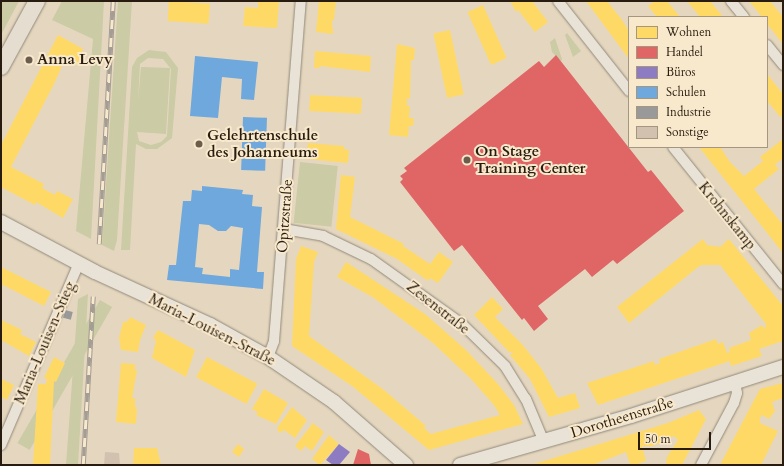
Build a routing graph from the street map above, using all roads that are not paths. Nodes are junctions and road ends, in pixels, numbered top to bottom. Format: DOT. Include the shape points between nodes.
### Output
graph roads {
  1 [pos="37,1"];
  2 [pos="301,1"];
  3 [pos="558,1"];
  4 [pos="731,1"];
  5 [pos="743,16"];
  6 [pos="768,46"];
  7 [pos="783,65"];
  8 [pos="1,66"];
  9 [pos="628,90"];
  10 [pos="674,148"];
  11 [pos="1,222"];
  12 [pos="284,229"];
  13 [pos="79,263"];
  14 [pos="783,284"];
  15 [pos="268,357"];
  16 [pos="783,367"];
  17 [pos="735,383"];
  18 [pos="544,442"];
  19 [pos="1,445"];
  20 [pos="476,462"];
  21 [pos="406,465"];
  22 [pos="460,465"];
  23 [pos="701,465"];
  1 -- 8 [label="main road"];
  2 -- 12 [label="street, Opitzstraße"];
  3 -- 9 [label="street"];
  4 -- 5 [label="street"];
  6 -- 7 [label="street"];
  10 -- 14 [label="street, Krohnskamp"];
  11 -- 13 [label="main road, Maria-Louisen-Straße"];
  12 -- 15 [label="street, Opitzstraße" via="274,341"];
  12 -- 18 [label="street, Zesenstraße" via="323,236 371,259 462,324 505,366 526,399"];
  13 -- 15 [label="main road, Maria-Louisen-Straße"];
  13 -- 19 [label="street, Maria-Louisen-Stieg"];
  15 -- 21 [label="main road, Maria-Louisen-Straße" via="334,402"];
  16 -- 17 [label="main road, Dorotheenstraße"];
  17 -- 18 [label="main road, Dorotheenstraße"];
  17 -- 23 [label="street" via="737,393 734,403"];
  18 -- 20 [label="main road, Dorotheenstraße"];
  20 -- 22 [label="main road, Dorotheenstraße"];
}
